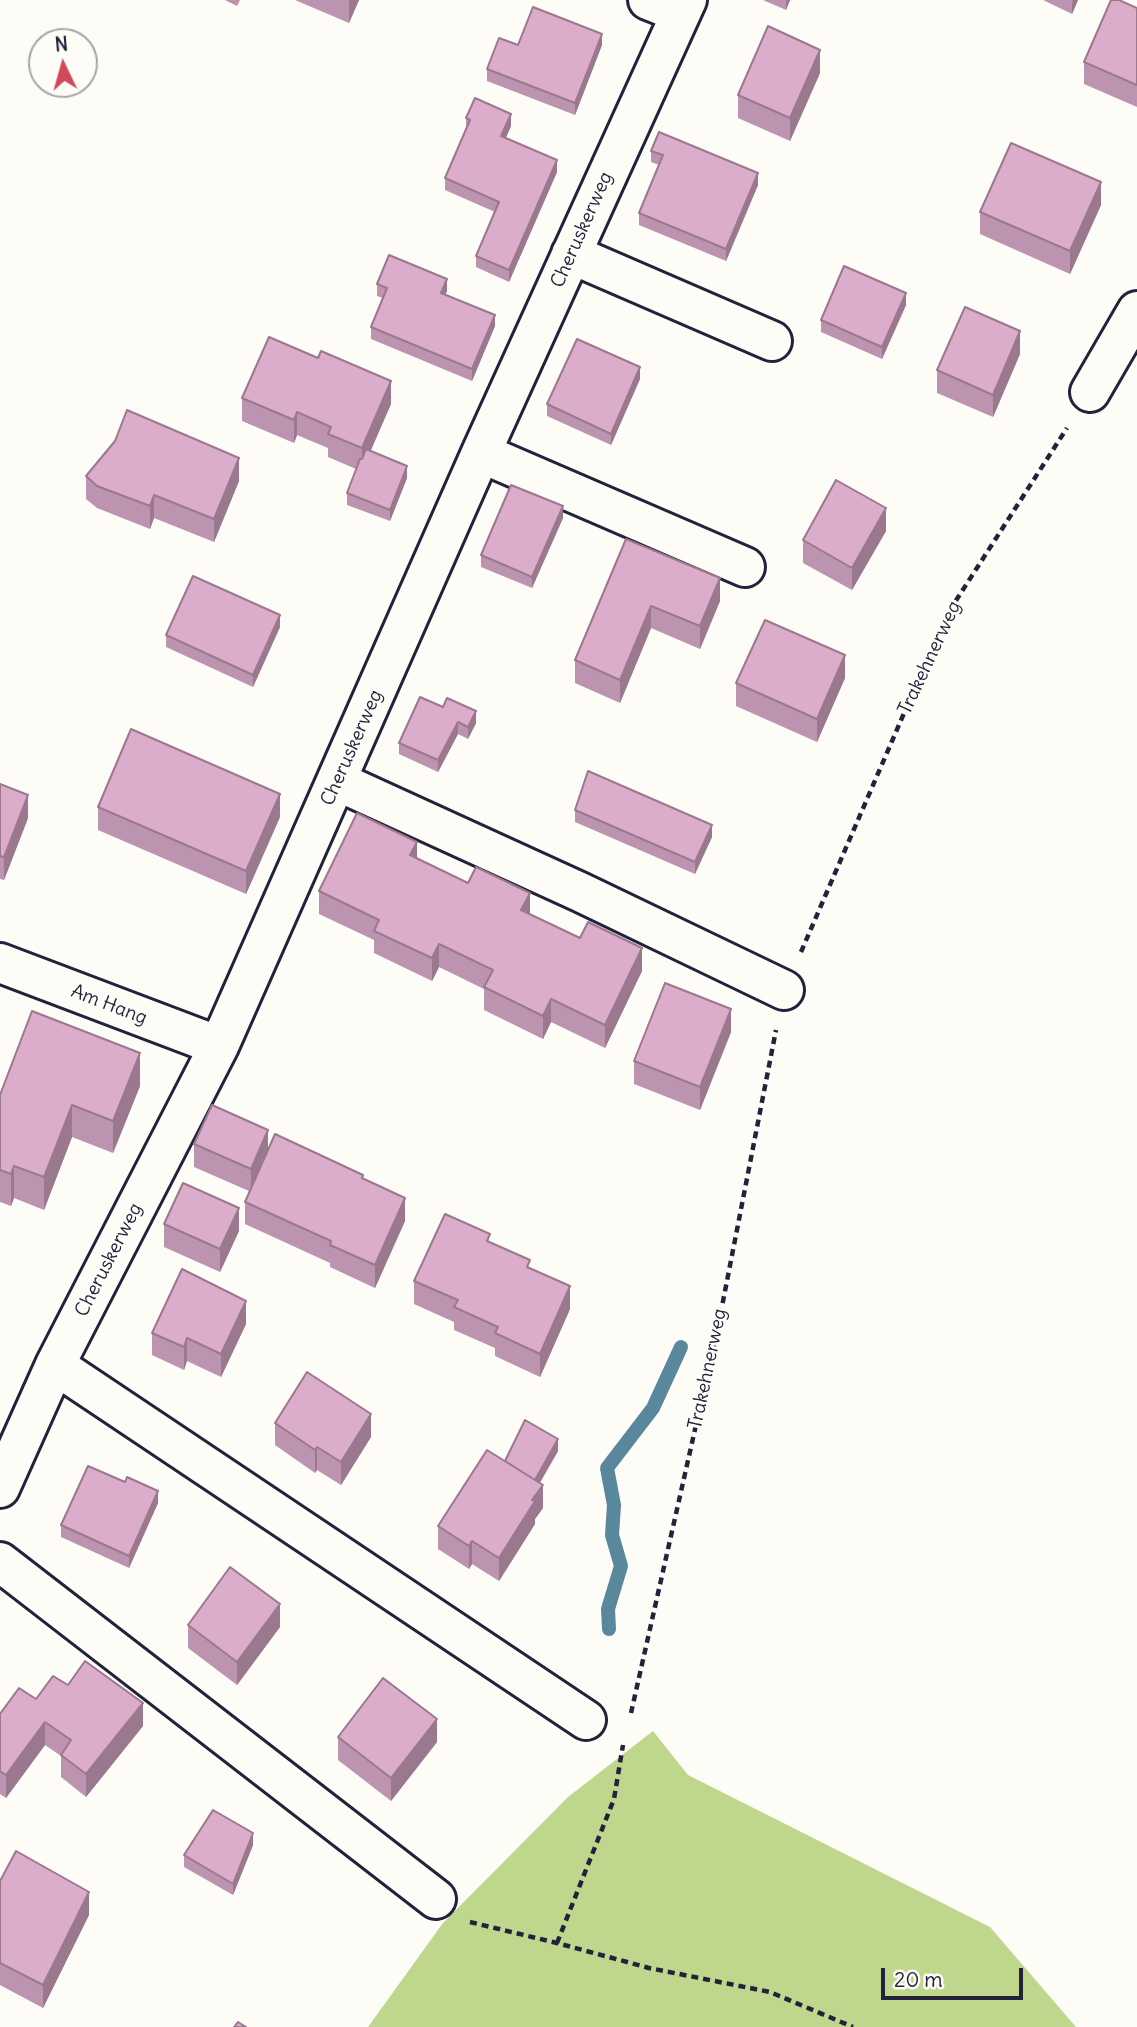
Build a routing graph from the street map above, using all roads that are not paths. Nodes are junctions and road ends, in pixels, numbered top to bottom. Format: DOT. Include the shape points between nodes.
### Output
graph roads {
  1 [pos="672,4"];
  2 [pos="570,254"];
  3 [pos="1137,311"];
  4 [pos="772,341"];
  5 [pos="1090,392"];
  6 [pos="481,453"];
  7 [pos="745,567"];
  8 [pos="337,781"];
  9 [pos="0,963"];
  10 [pos="784,990"];
  11 [pos="219,1046"];
  12 [pos="55,1365"];
  13 [pos="0,1488"];
  14 [pos="0,1562"];
  15 [pos="586,1720"];
  16 [pos="436,1899"];
  1 -- 2 [label="street, Cheruskerweg"];
  2 -- 4 [label="street"];
  2 -- 6 [label="street, Cheruskerweg"];
  3 -- 5 [label="street"];
  6 -- 7 [label="street"];
  6 -- 8 [label="street, Cheruskerweg"];
  8 -- 10 [label="street"];
  8 -- 11 [label="street, Cheruskerweg"];
  9 -- 11 [label="street, Am Hang"];
  11 -- 12 [label="street, Cheruskerweg"];
  12 -- 13 [label="street, Cheruskerweg"];
  12 -- 15 [label="street"];
  14 -- 16 [label="street"];
}
